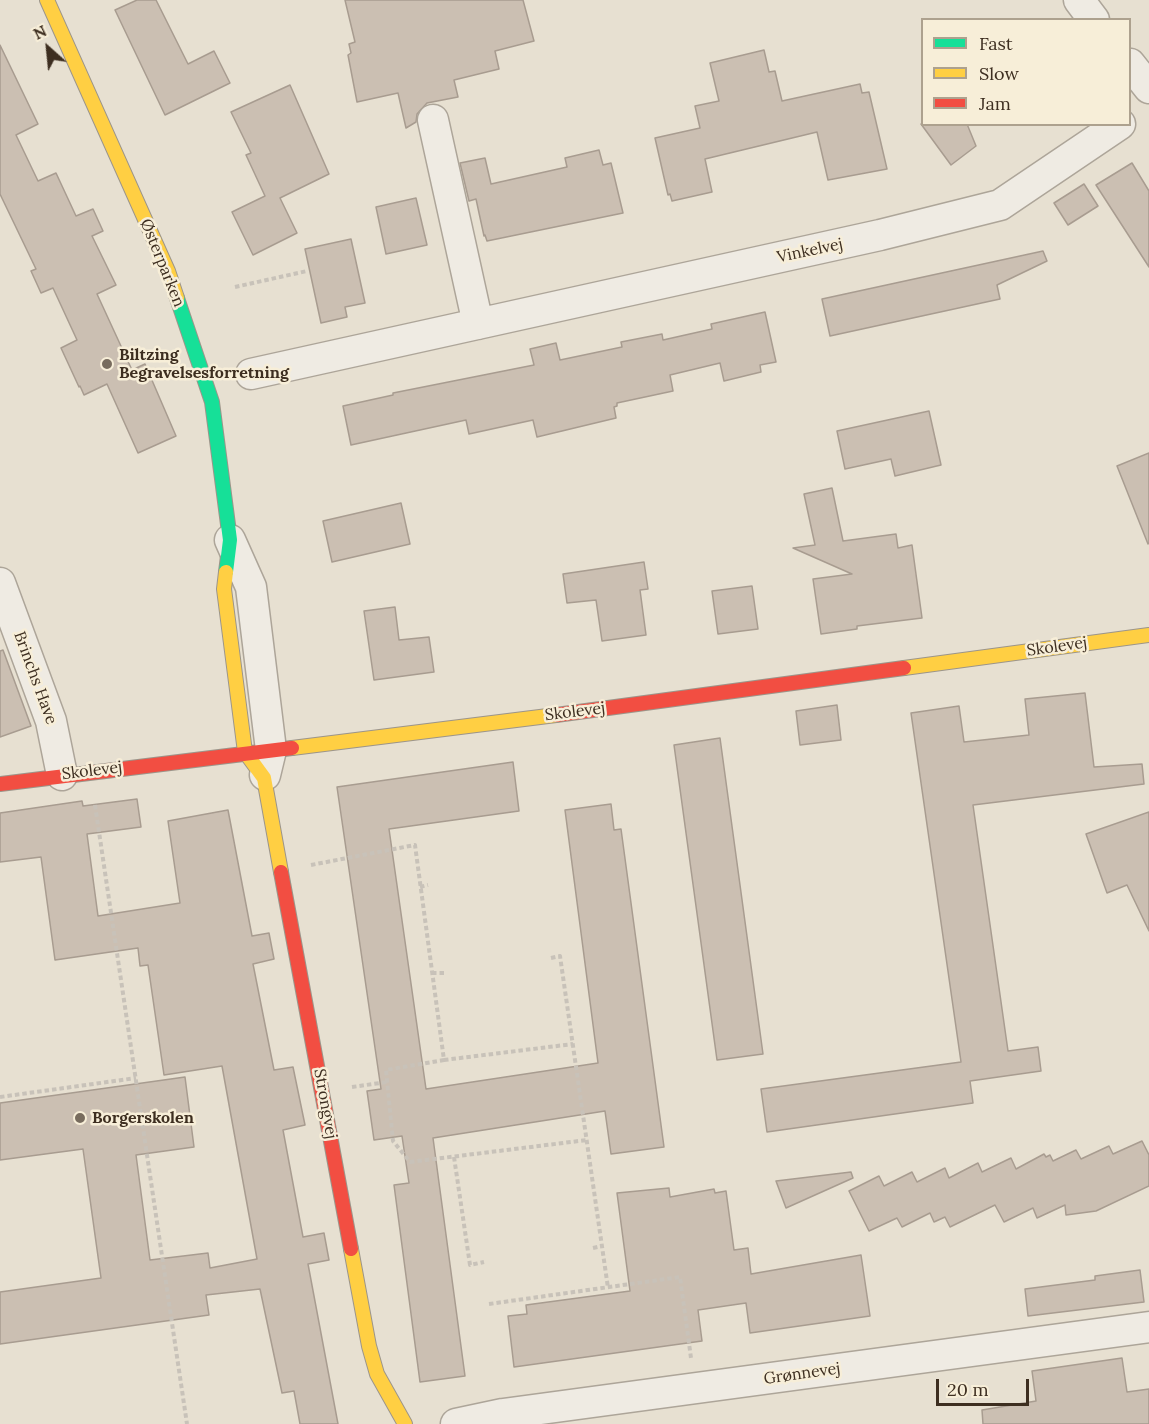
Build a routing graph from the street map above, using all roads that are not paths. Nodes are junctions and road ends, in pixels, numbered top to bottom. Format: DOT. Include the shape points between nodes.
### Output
graph roads {
  1 [pos="47,0"];
  2 [pos="1079,0"];
  3 [pos="1092,18"];
  4 [pos="1131,65"];
  5 [pos="1149,88"];
  6 [pos="1149,105"];
  7 [pos="1131,117"];
  8 [pos="433,120"];
  9 [pos="1117,126"];
  10 [pos="478,324"];
  11 [pos="251,374"];
  12 [pos="230,540"];
  13 [pos="0,583"];
  14 [pos="1149,635"];
  15 [pos="258,751"];
  16 [pos="76,773"];
  17 [pos="264,778"];
  18 [pos="0,784"];
  19 [pos="1149,1327"];
  20 [pos="405,1424"];
  21 [pos="456,1424"];
  1 -- 12 [label="street, Østerparken" via="168,271 194,345 212,402"];
  2 -- 3 [label="street"];
  4 -- 5 [label="street"];
  6 -- 7 [label="street"];
  8 -- 10 [label="street"];
  9 -- 10 [label="street, Vinkelvej" via="1000,205"];
  10 -- 11 [label="street, Vinkelvej"];
  12 -- 15 [label="street, Østerparken" via="251,587"];
  13 -- 16 [label="street, Brinchs Have" via="51,721"];
  14 -- 15 [label="street, Skolevej"];
  15 -- 16 [label="street, Skolevej"];
  15 -- 17 [label="street, Strongvej"];
  16 -- 18 [label="street, Skolevej"];
  17 -- 20 [label="street, Strongvej" via="369,1346 377,1374"];
  19 -- 21 [label="street, Grønnevej" via="503,1414"];
}
